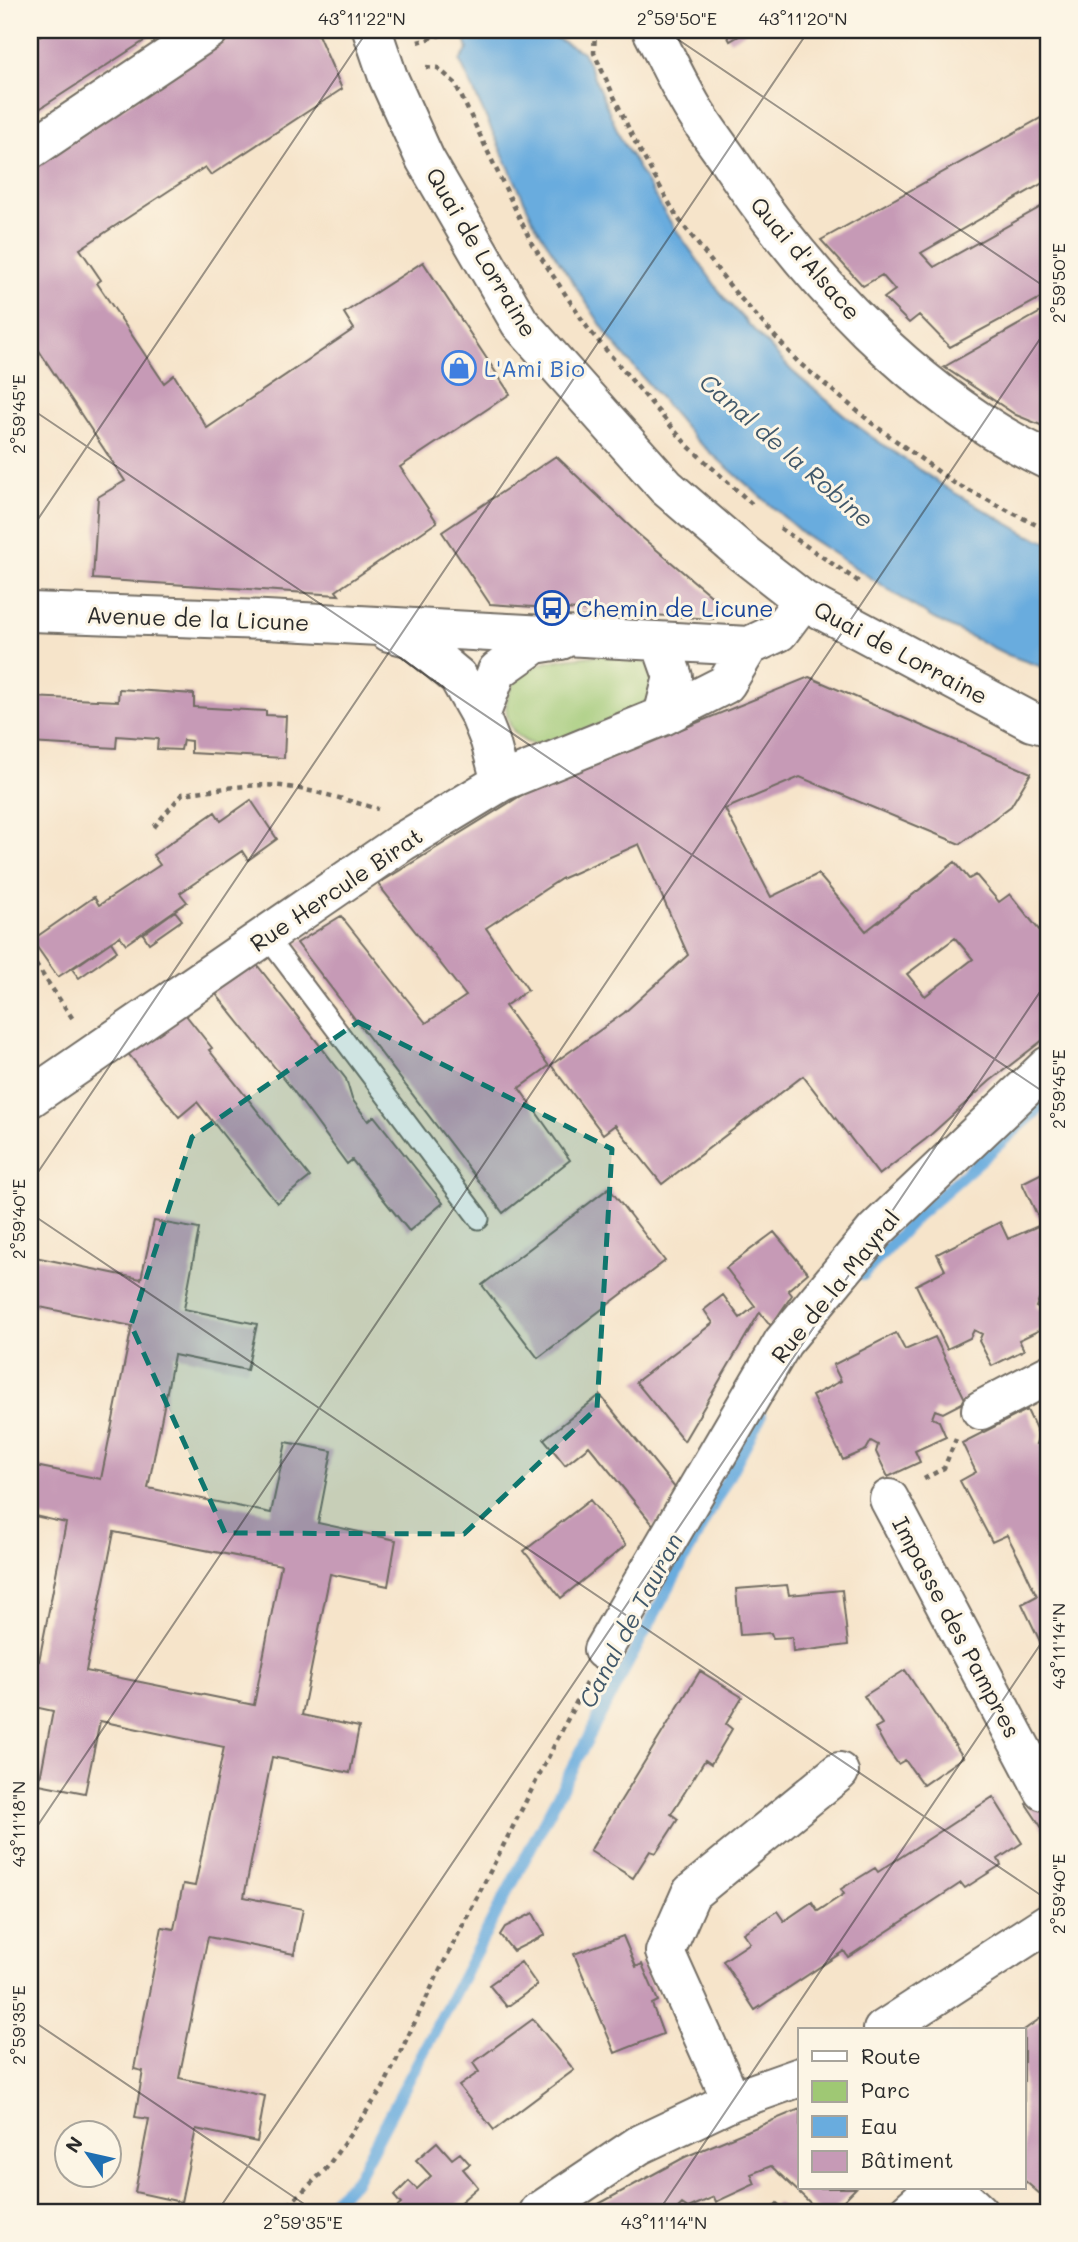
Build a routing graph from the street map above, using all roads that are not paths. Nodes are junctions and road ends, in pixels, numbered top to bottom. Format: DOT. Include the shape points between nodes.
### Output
graph roads {
  1 [pos="209,30"];
  2 [pos="372,30"];
  3 [pos="652,30"];
  4 [pos="30,150"];
  5 [pos="1048,460"];
  6 [pos="803,600"];
  7 [pos="30,611"];
  8 [pos="367,627"];
  9 [pos="584,636"];
  10 [pos="661,643"];
  11 [pos="750,646"];
  12 [pos="480,716"];
  13 [pos="663,716"];
  14 [pos="1048,726"];
  15 [pos="501,782"];
  16 [pos="266,936"];
  17 [pos="1048,1066"];
  18 [pos="30,1098"];
  19 [pos="479,1219"];
  20 [pos="1048,1375"];
  21 [pos="981,1410"];
  22 [pos="890,1499"];
  23 [pos="603,1650"];
  24 [pos="839,1772"];
  25 [pos="1044,1791"];
  26 [pos="1048,1923"];
  27 [pos="886,2028"];
  28 [pos="798,2078"];
  29 [pos="732,2101"];
  30 [pos="932,2190"];
  31 [pos="954,2190"];
  32 [pos="541,2212"];
  33 [pos="908,2212"];
  34 [pos="978,2212"];
  1 -- 4 [label="street"];
  2 -- 6 [label="street, Quai de Lorraine" via="425,159 520,323 666,487"];
  3 -- 5 [label="street, Quai d'Alsace" via="691,106 758,206 839,303 930,386 1011,442"];
  6 -- 11 [label="street, Rue Hercule Birat" via="779,632"];
  6 -- 14 [label="street, Quai de Lorraine" via="1032,722"];
  7 -- 8 [label="street, Avenue de la Licune"];
  8 -- 9 [label="street"];
  8 -- 12 [label="street" via="411,638 458,677"];
  9 -- 10 [label="street"];
  9 -- 12 [label="street" via="535,644 497,671"];
  10 -- 11 [label="street"];
  10 -- 13 [label="street" via="673,677"];
  11 -- 13 [label="street, Rue Hercule Birat" via="726,684"];
  12 -- 15 [label="street"];
  13 -- 15 [label="street, Rue Hercule Birat"];
  15 -- 16 [label="street, Rue Hercule Birat" via="402,842"];
  16 -- 18 [label="street, Rue Hercule Birat"];
  16 -- 19 [label="lane"];
  17 -- 23 [label="street, Rue de la Mayral" via="874,1231 783,1342"];
  20 -- 21 [label="street"];
  22 -- 25 [label="street, Impasse des Pampres"];
  24 -- 29 [label="street" via="691,1893 665,1952"];
  26 -- 27 [label="street"];
  28 -- 29 [label="street"];
  29 -- 32 [label="street" via="639,2145"];
  30 -- 33 [label="street"];
  31 -- 34 [label="street"];
}
